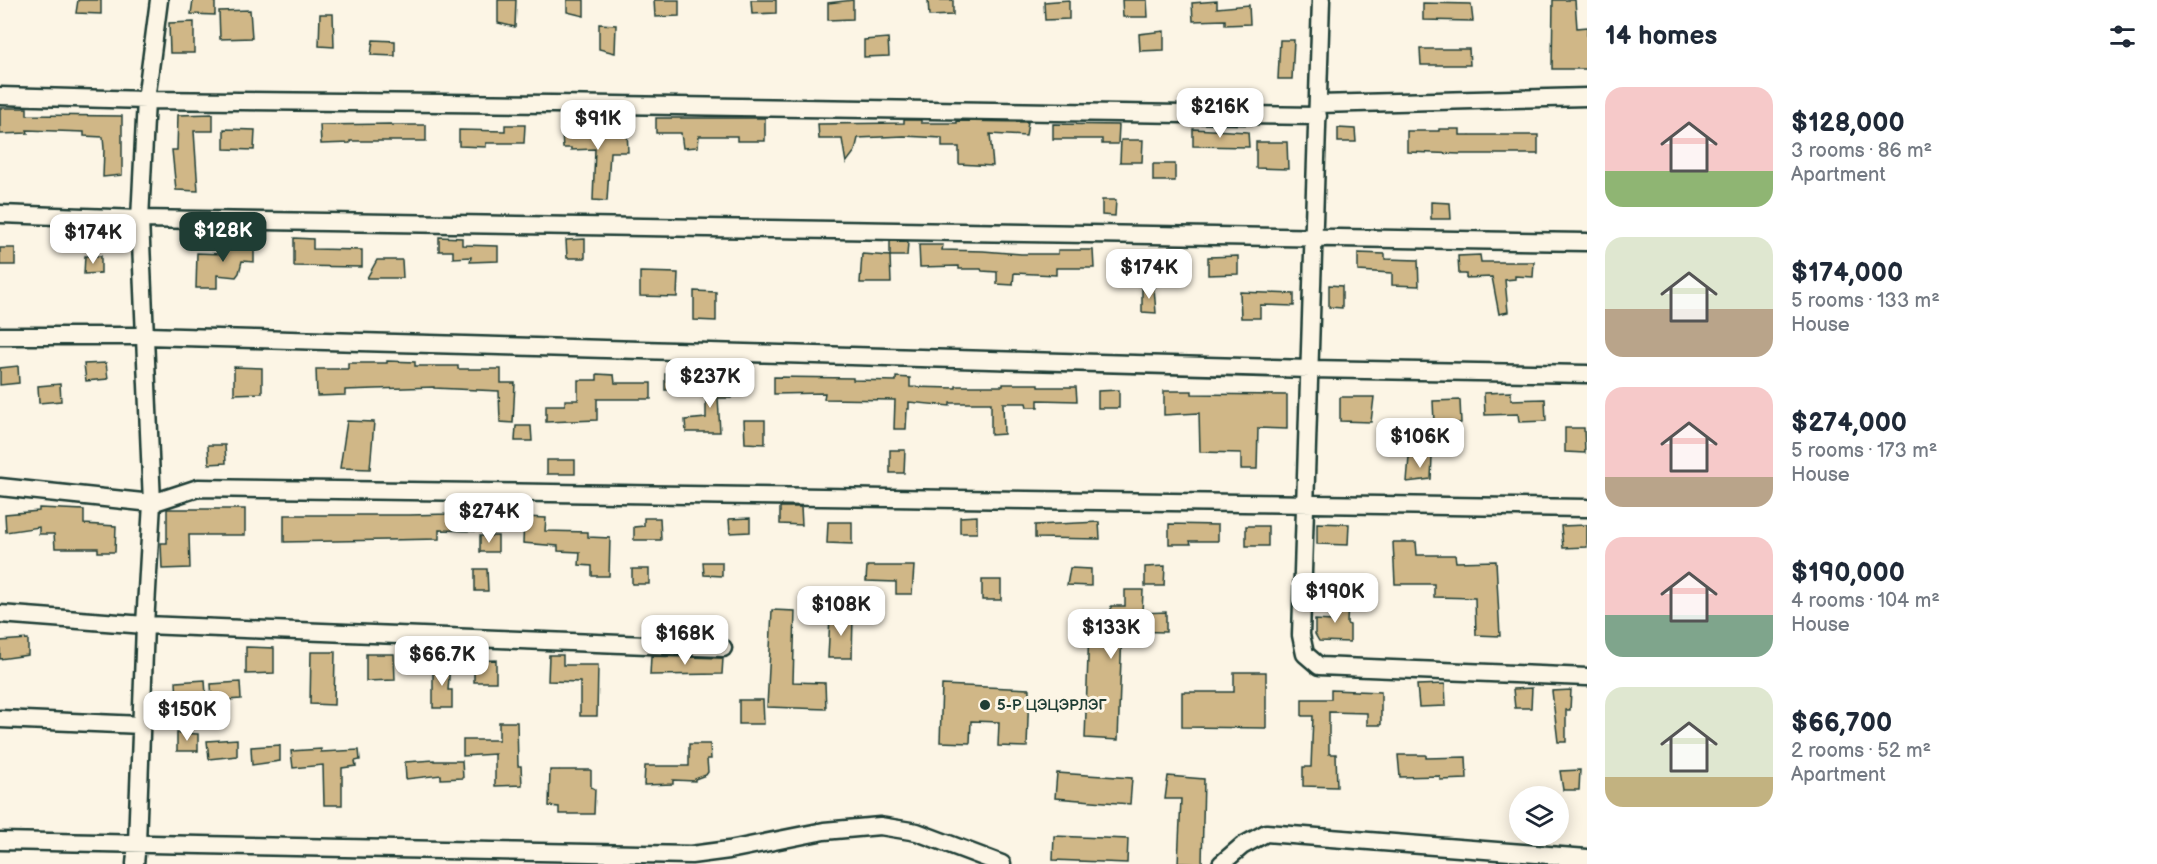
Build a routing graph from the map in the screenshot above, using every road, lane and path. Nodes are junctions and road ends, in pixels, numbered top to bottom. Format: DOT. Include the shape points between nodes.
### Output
graph roads {
  1 [pos="159,0"];
  2 [pos="1322,0"];
  3 [pos="0,96"];
  4 [pos="1587,97"];
  5 [pos="147,100"];
  6 [pos="1318,110"];
  7 [pos="0,214"];
  8 [pos="140,219"];
  9 [pos="1314,238"];
  10 [pos="1587,242"];
  11 [pos="0,336"];
  12 [pos="146,336"];
  13 [pos="1310,369"];
  14 [pos="1587,374"];
  15 [pos="0,487"];
  16 [pos="152,503"];
  17 [pos="1305,504"];
  18 [pos="1587,508"];
  19 [pos="0,614"];
  20 [pos="145,625"];
  21 [pos="723,648"];
  22 [pos="1587,677"];
  23 [pos="0,719"];
  24 [pos="142,724"];
  25 [pos="0,841"];
  26 [pos="137,843"];
  27 [pos="1587,858"];
  28 [pos="135,864"];
  29 [pos="1002,864"];
  30 [pos="1221,864"];
  1 -- 5 [label="street"];
  2 -- 6 [label="street"];
  3 -- 5 [label="street"];
  4 -- 6 [label="street"];
  5 -- 6 [label="street"];
  5 -- 8 [label="street"];
  6 -- 9 [label="street"];
  7 -- 8 [label="street"];
  8 -- 9 [label="street"];
  8 -- 12 [label="street"];
  9 -- 10 [label="street"];
  9 -- 13 [label="street"];
  11 -- 12 [label="street"];
  12 -- 13 [label="street"];
  12 -- 16 [label="street"];
  13 -- 14 [label="street"];
  13 -- 17 [label="street"];
  15 -- 16 [label="street"];
  16 -- 17 [label="street" via="198,488"];
  16 -- 20 [label="street"];
  17 -- 18 [label="street"];
  17 -- 22 [label="street" via="1302,645 1305,654 1318,666"];
  19 -- 20 [label="street"];
  20 -- 21 [label="street"];
  20 -- 24 [label="street"];
  23 -- 24 [label="street"];
  24 -- 26 [label="street"];
  25 -- 26 [label="street"];
  26 -- 28 [label="street"];
  26 -- 29 [label="street" via="691,855 824,831 880,826 917,832"];
  27 -- 30 [label="street" via="1266,833"];
}
